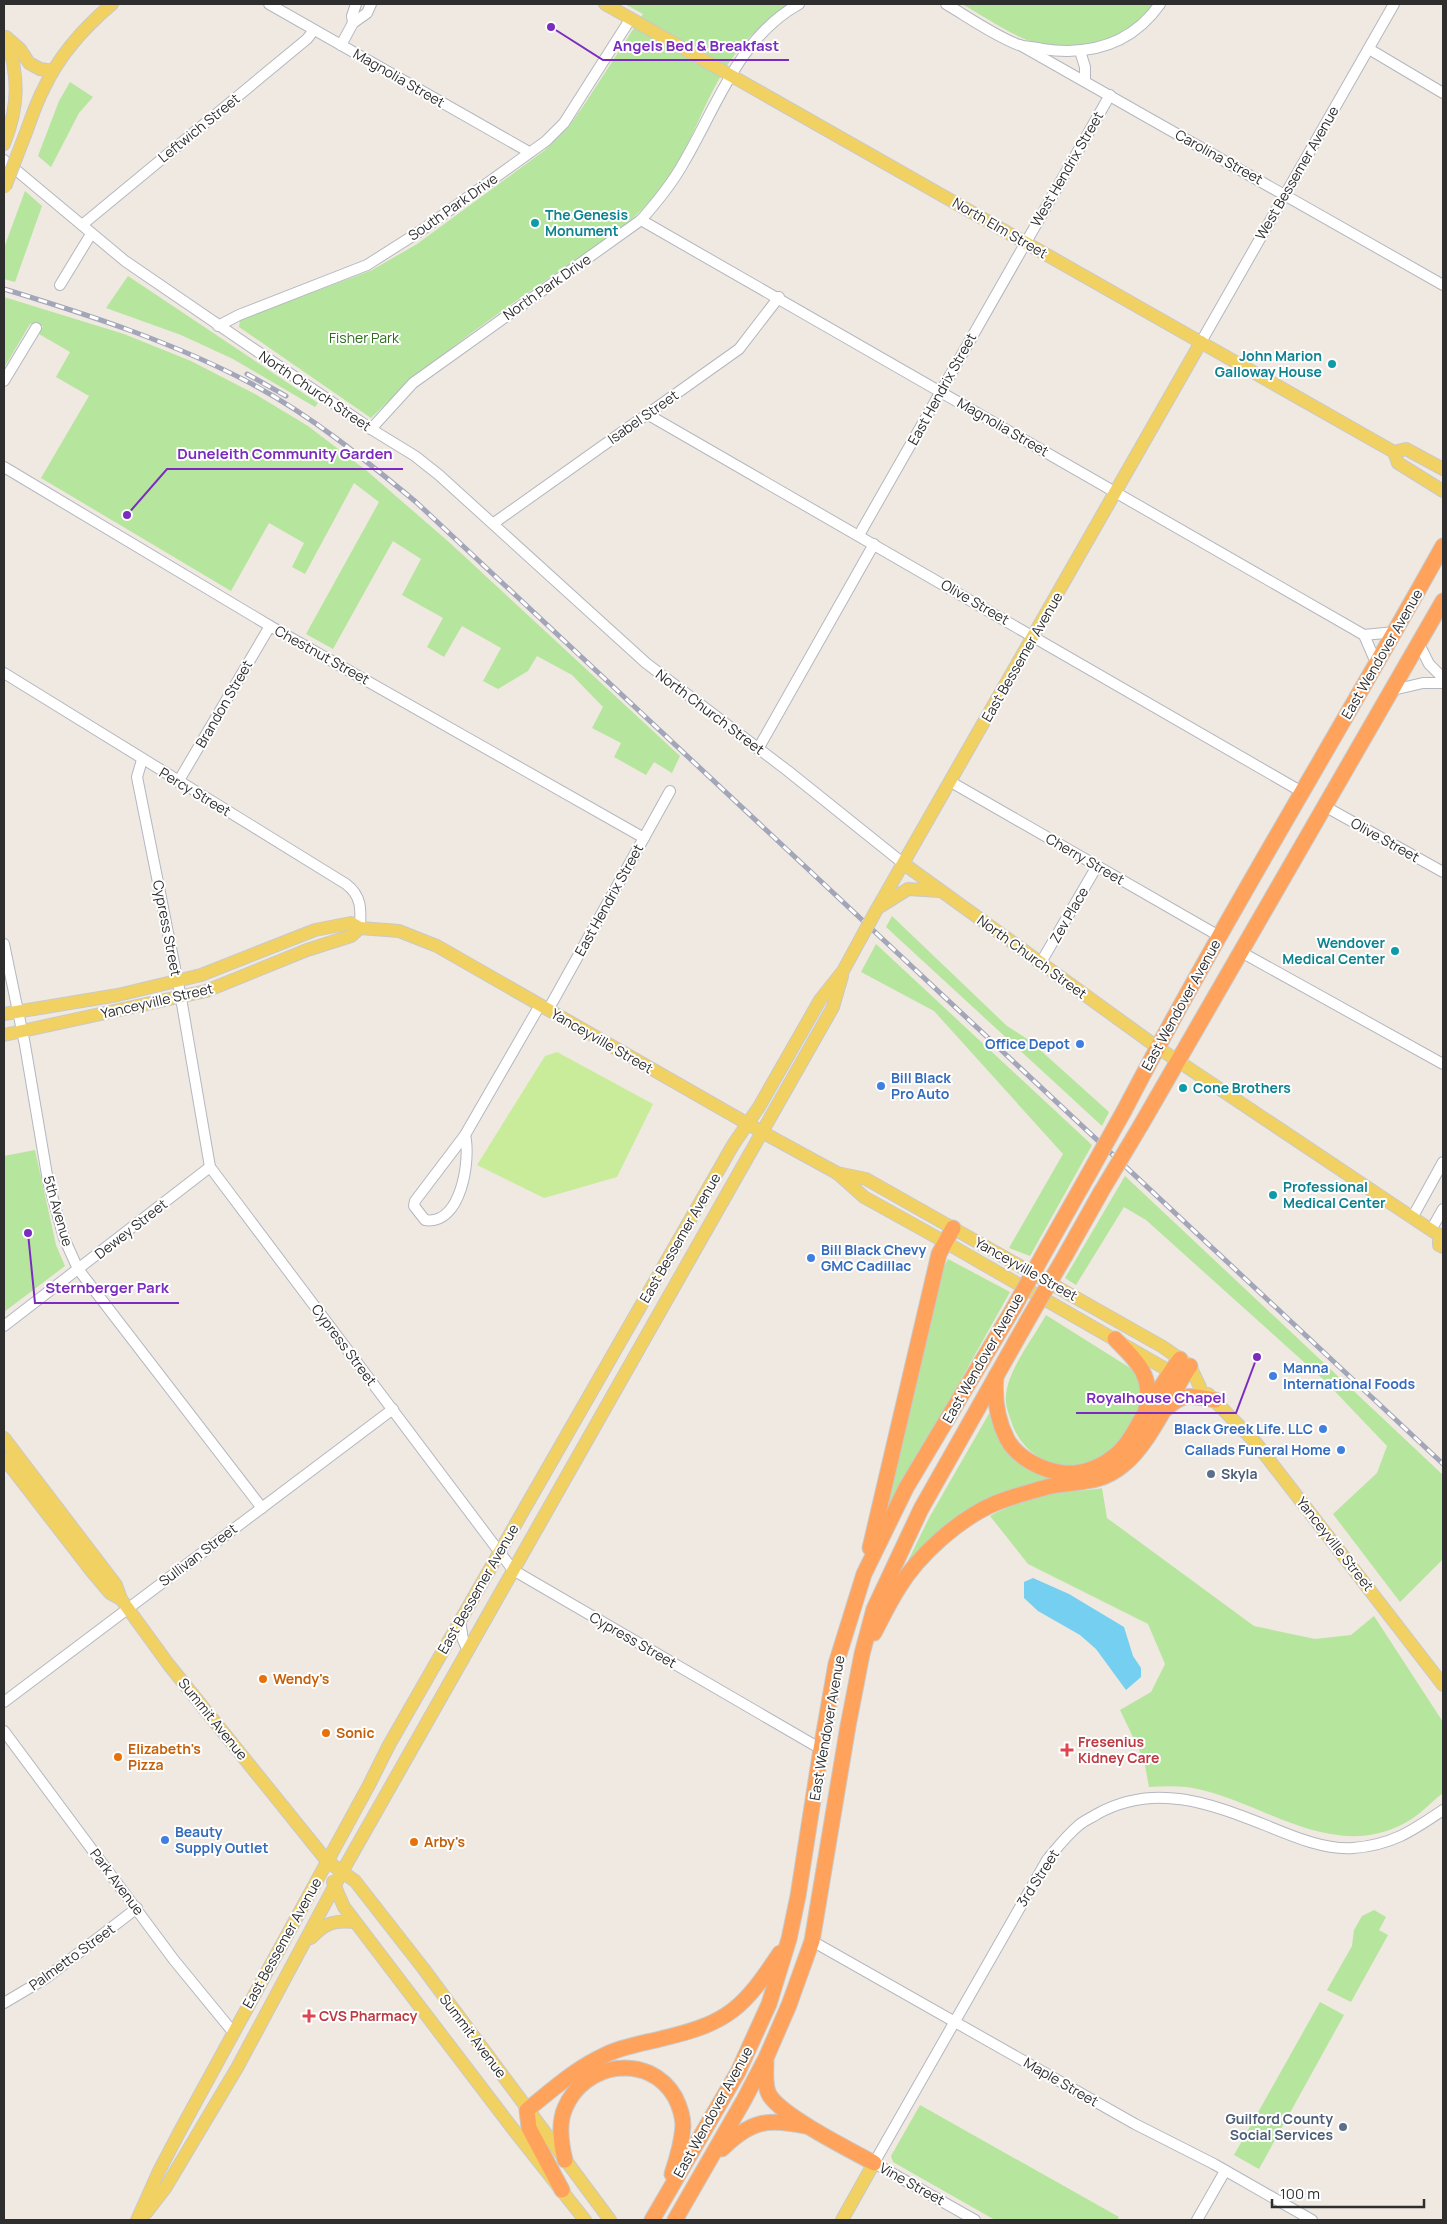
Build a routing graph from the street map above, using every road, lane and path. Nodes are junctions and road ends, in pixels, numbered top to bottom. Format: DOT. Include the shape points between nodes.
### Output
graph roads {
  1 [pos="112,4"];
  2 [pos="269,4"];
  3 [pos="356,4"];
  4 [pos="371,4"];
  5 [pos="605,4"];
  6 [pos="799,4"];
  7 [pos="946,4"];
  8 [pos="1160,4"];
  9 [pos="1394,4"];
  10 [pos="631,18"];
  11 [pos="353,23"];
  12 [pos="314,30"];
  13 [pos="5,36"];
  14 [pos="341,45"];
  15 [pos="1020,45"];
  16 [pos="1369,49"];
  17 [pos="1080,52"];
  18 [pos="53,71"];
  19 [pos="731,75"];
  20 [pos="1084,80"];
  21 [pos="1443,93"];
  22 [pos="1110,95"];
  23 [pos="4,144"];
  24 [pos="530,152"];
  25 [pos="4,160"];
  26 [pos="4,189"];
  27 [pos="1285,194"];
  28 [pos="641,220"];
  29 [pos="82,225"];
  30 [pos="91,234"];
  31 [pos="1024,242"];
  32 [pos="60,285"];
  33 [pos="1443,285"];
  34 [pos="779,297"];
  35 [pos="218,326"];
  36 [pos="36,328"];
  37 [pos="1201,342"];
  38 [pos="4,381"];
  39 [pos="941,391"];
  40 [pos="647,414"];
  41 [pos="371,429"];
  42 [pos="1394,452"];
  43 [pos="4,467"];
  44 [pos="1443,469"];
  45 [pos="1443,491"];
  46 [pos="1116,492"];
  47 [pos="494,523"];
  48 [pos="859,535"];
  49 [pos="874,544"];
  50 [pos="1443,546"];
  51 [pos="1443,601"];
  52 [pos="270,626"];
  53 [pos="1395,632"];
  54 [pos="1364,635"];
  55 [pos="1034,636"];
  56 [pos="1419,644"];
  57 [pos="1377,665"];
  58 [pos="4,673"];
  59 [pos="1443,678"];
  60 [pos="1443,683"];
  61 [pos="1393,690"];
  62 [pos="758,749"];
  63 [pos="142,760"];
  64 [pos="178,782"];
  65 [pos="951,782"];
  66 [pos="670,791"];
  67 [pos="1302,792"];
  68 [pos="1326,806"];
  69 [pos="644,838"];
  70 [pos="904,864"];
  71 [pos="1097,866"];
  72 [pos="1443,872"];
  73 [pos="940,891"];
  74 [pos="877,909"];
  75 [pos="360,928"];
  76 [pos="1219,936"];
  77 [pos="4,944"];
  78 [pos="1242,952"];
  79 [pos="1040,964"];
  80 [pos="843,972"];
  81 [pos="178,981"];
  82 [pos="181,998"];
  83 [pos="544,1008"];
  84 [pos="18,1011"];
  85 [pos="4,1014"];
  86 [pos="22,1031"];
  87 [pos="4,1035"];
  88 [pos="1157,1047"];
  89 [pos="1177,1060"];
  90 [pos="1443,1064"];
  91 [pos="748,1124"];
  92 [pos="762,1132"];
  93 [pos="465,1135"];
  94 [pos="1443,1162"];
  95 [pos="210,1167"];
  96 [pos="837,1173"];
  97 [pos="1443,1209"];
  98 [pos="1412,1218"];
  99 [pos="953,1228"];
  100 [pos="1439,1237"];
  101 [pos="945,1242"];
  102 [pos="78,1269"];
  103 [pos="4,1326"];
  104 [pos="1115,1339"];
  105 [pos="1180,1369"];
  106 [pos="996,1374"];
  107 [pos="1215,1400"];
  108 [pos="393,1409"];
  109 [pos="1144,1414"];
  110 [pos="1160,1414"];
  111 [pos="4,1438"];
  112 [pos="4,1458"];
  113 [pos="262,1508"];
  114 [pos="500,1551"];
  115 [pos="513,1570"];
  116 [pos="864,1574"];
  117 [pos="124,1604"];
  118 [pos="460,1620"];
  119 [pos="468,1651"];
  120 [pos="862,1654"];
  121 [pos="1443,1685"];
  122 [pos="4,1702"];
  123 [pos="4,1731"];
  124 [pos="821,1749"];
  125 [pos="1443,1810"];
  126 [pos="327,1860"];
  127 [pos="342,1872"];
  128 [pos="334,1887"];
  129 [pos="798,1896"];
  130 [pos="138,1908"];
  131 [pos="355,1922"];
  132 [pos="789,1940"];
  133 [pos="812,1940"];
  134 [pos="302,1946"];
  135 [pos="4,2003"];
  136 [pos="954,2022"];
  137 [pos="233,2032"];
  138 [pos="766,2058"];
  139 [pos="216,2064"];
  140 [pos="229,2081"];
  141 [pos="527,2110"];
  142 [pos="211,2111"];
  143 [pos="811,2128"];
  144 [pos="565,2160"];
  145 [pos="708,2162"];
  146 [pos="874,2163"];
  147 [pos="1225,2171"];
  148 [pos="562,2190"];
  149 [pos="663,2202"];
  150 [pos="138,2220"];
  151 [pos="585,2220"];
  152 [pos="610,2220"];
  153 [pos="652,2220"];
  154 [pos="675,2220"];
  155 [pos="842,2220"];
  156 [pos="976,2220"];
  157 [pos="1197,2220"];
  158 [pos="1312,2220"];
  1 -- 18 [label="main road" via="82,33"];
  2 -- 12 [label="street, Magnolia Street"];
  3 -- 11 [label="street"];
  4 -- 11 [label="street" via="367,14"];
  5 -- 10 [label="main road, North Elm Street"];
  6 -- 19 [label="street, North Park Drive" via="752,45"];
  7 -- 15 [label="street, Carolina Street"];
  8 -- 17 [label="street" via="1144,23 1117,42"];
  9 -- 16 [label="street, West Bessemer Avenue"];
  10 -- 19 [label="main road, North Elm Street"];
  10 -- 24 [label="street, South Park Drive" via="564,123"];
  11 -- 14 [label="street"];
  12 -- 14 [label="street, Magnolia Street"];
  12 -- 29 [label="street, Leftwich Street"];
  13 -- 18 [label="main road" via="20,49 28,63"];
  13 -- 23 [label="main road" via="16,75 16,94"];
  14 -- 24 [label="street, Magnolia Street"];
  15 -- 17 [label="street"];
  15 -- 20 [label="street, Carolina Street"];
  16 -- 21 [label="street"];
  16 -- 27 [label="street, West Bessemer Avenue"];
  17 -- 20 [label="street" via="1085,68"];
  18 -- 26 [label="main road, bridge"];
  19 -- 28 [label="street, North Park Drive" via="673,181"];
  19 -- 31 [label="main road, North Elm Street"];
  20 -- 22 [label="street, Carolina Street"];
  22 -- 27 [label="street, Carolina Street"];
  22 -- 31 [label="street, West Hendrix Street"];
  24 -- 35 [label="street, South Park Drive" via="422,230 366,265 238,314"];
  25 -- 29 [label="street, North Church Street"];
  27 -- 33 [label="street, Carolina Street"];
  27 -- 37 [label="street, West Bessemer Avenue"];
  28 -- 34 [label="street, Magnolia Street"];
  28 -- 41 [label="street, North Park Drive" via="413,384"];
  29 -- 30 [label="street, North Church Street"];
  30 -- 32 [label="street"];
  30 -- 35 [label="street, North Church Street"];
  31 -- 37 [label="main road, North Elm Street"];
  31 -- 39 [label="street, East Hendrix Street"];
  34 -- 39 [label="street, Magnolia Street"];
  34 -- 40 [label="street, Isabel Street" via="739,349"];
  35 -- 41 [label="street, North Church Street"];
  36 -- 38 [label="street"];
  37 -- 42 [label="main road, North Elm Street"];
  37 -- 46 [label="main road, East Bessemer Avenue"];
  39 -- 46 [label="street, Magnolia Street"];
  39 -- 48 [label="street, East Hendrix Street"];
  40 -- 47 [label="street, Isabel Street"];
  40 -- 48 [label="street, Olive Street"];
  41 -- 47 [label="street, North Church Street" via="415,456"];
  42 -- 44 [label="main road, North Elm Street" via="1406,449"];
  42 -- 45 [label="main road, North Elm Street" via="1398,463"];
  43 -- 52 [label="street, Chestnut Street"];
  46 -- 54 [label="street, Magnolia Street"];
  46 -- 55 [label="main road, East Bessemer Avenue"];
  47 -- 62 [label="street, North Church Street" via="646,663"];
  48 -- 49 [label="street, Olive Street"];
  49 -- 55 [label="street, Olive Street"];
  49 -- 62 [label="street"];
  50 -- 53 [label="highway, East Wendover Avenue"];
  51 -- 56 [label="highway, East Wendover Avenue"];
  52 -- 64 [label="street, Brandon Street"];
  52 -- 69 [label="street, Chestnut Street"];
  53 -- 54 [label="street"];
  53 -- 57 [label="highway, East Wendover Avenue"];
  54 -- 57 [label="street"];
  55 -- 65 [label="main road, East Bessemer Avenue"];
  55 -- 67 [label="street, Olive Street"];
  56 -- 59 [label="street" via="1429,664"];
  56 -- 61 [label="highway, East Wendover Avenue"];
  57 -- 67 [label="highway, East Wendover Avenue"];
  58 -- 63 [label="street, Percy Street"];
  60 -- 61 [label="street" via="1423,683"];
  61 -- 68 [label="highway, East Wendover Avenue"];
  62 -- 70 [label="street, North Church Street"];
  63 -- 64 [label="street, Percy Street"];
  63 -- 81 [label="street, Cypress Street" via="137,777"];
  64 -- 75 [label="street, Percy Street" via="356,892 361,904"];
  65 -- 70 [label="main road, East Bessemer Avenue"];
  65 -- 71 [label="street, Cherry Street"];
  66 -- 69 [label="street, East Hendrix Street"];
  67 -- 76 [label="highway, East Wendover Avenue"];
  68 -- 72 [label="street, Olive Street"];
  68 -- 78 [label="highway, East Wendover Avenue"];
  69 -- 83 [label="street, East Hendrix Street"];
  70 -- 73 [label="main road, North Church Street"];
  70 -- 74 [label="main road, East Bessemer Avenue"];
  71 -- 76 [label="street, Cherry Street"];
  71 -- 79 [label="street, Zev Place"];
  73 -- 74 [label="main road" via="908,889"];
  73 -- 79 [label="main road, North Church Street"];
  74 -- 80 [label="main road, East Bessemer Avenue, bridge"];
  75 -- 81 [label="main road, Yanceyville Street" via="351,923 315,930 227,966"];
  75 -- 82 [label="main road, Yanceyville Street" via="351,936 307,950 224,986"];
  75 -- 83 [label="main road, Yanceyville Street" via="397,931 423,938"];
  76 -- 88 [label="highway, East Wendover Avenue"];
  77 -- 84 [label="street, 5th Avenue"];
  78 -- 89 [label="highway, East Wendover Avenue"];
  78 -- 90 [label="street"];
  79 -- 88 [label="main road, North Church Street"];
  80 -- 91 [label="main road, East Bessemer Avenue" via="820,1000"];
  80 -- 92 [label="main road, East Bessemer Avenue" via="833,1007"];
  81 -- 82 [label="street, Cypress Street"];
  81 -- 84 [label="main road, Yanceyville Street" via="118,995"];
  82 -- 86 [label="main road, Yanceyville Street"];
  82 -- 95 [label="street, Cypress Street"];
  83 -- 91 [label="main road, Yanceyville Street"];
  83 -- 93 [label="street, East Hendrix Street"];
  84 -- 85 [label="main road, Yanceyville Street"];
  84 -- 86 [label="street, 5th Avenue"];
  86 -- 87 [label="main road, Yanceyville Street"];
  86 -- 102 [label="street, 5th Avenue" via="48,1181 61,1231"];
  88 -- 89 [label="main road, North Church Street"];
  88 -- 116 [label="highway, East Wendover Avenue, bridge" via="1048,1246 906,1488"];
  89 -- 98 [label="main road, North Church Street"];
  89 -- 106 [label="highway, East Wendover Avenue, bridge"];
  91 -- 92 [label="main road, Yanceyville Street"];
  91 -- 114 [label="main road, East Bessemer Avenue"];
  92 -- 96 [label="main road, Yanceyville Street"];
  92 -- 115 [label="main road, East Bessemer Avenue"];
  93 -- 93 [label="street, East Hendrix Street" via="415,1201 414,1206 425,1220 433,1221 447,1214 453,1205 464,1176 468,1147"];
  94 -- 98 [label="street"];
  95 -- 102 [label="street, Dewey Street"];
  95 -- 108 [label="street, Cypress Street"];
  96 -- 99 [label="main road, Yanceyville Street" via="866,1179"];
  96 -- 101 [label="main road, Yanceyville Street" via="864,1198"];
  97 -- 100 [label="street"];
  98 -- 100 [label="main road, North Church Street"];
  99 -- 101 [label="highway"];
  99 -- 105 [label="main road, Yanceyville Street" via="1163,1346"];
  101 -- 104 [label="main road, Yanceyville Street"];
  101 -- 116 [label="highway" via="939,1254"];
  102 -- 103 [label="street, Dewey Street"];
  102 -- 113 [label="street, 5th Avenue"];
  104 -- 105 [label="main road, Yanceyville Street"];
  104 -- 109 [label="highway" via="1143,1371 1148,1385"];
  105 -- 107 [label="main road, Yanceyville Street"];
  105 -- 109 [label="highway"];
  105 -- 110 [label="highway"];
  106 -- 109 [label="highway" via="998,1413 1008,1440 1022,1456 1039,1466 1064,1473 1086,1471 1106,1463 1121,1450"];
  106 -- 120 [label="highway, East Wendover Avenue" via="921,1509 874,1609"];
  107 -- 110 [label="highway" via="1184,1396"];
  107 -- 121 [label="main road, Yanceyville Street" via="1256,1442"];
  108 -- 113 [label="street, Sullivan Street"];
  108 -- 114 [label="street, Cypress Street"];
  110 -- 120 [label="highway" via="1142,1444 1124,1465 1105,1478 1052,1486 995,1503 944,1537 923,1556 898,1588"];
  111 -- 117 [label="main road, Summit Avenue" via="116,1585"];
  112 -- 117 [label="main road, Summit Avenue" via="93,1573"];
  113 -- 117 [label="street, Sullivan Street"];
  114 -- 115 [label="street, Cypress Street"];
  114 -- 118 [label="main road, East Bessemer Avenue"];
  115 -- 119 [label="main road, East Bessemer Avenue"];
  115 -- 124 [label="street, Cypress Street"];
  116 -- 124 [label="highway, East Wendover Avenue" via="836,1664"];
  117 -- 122 [label="street, Sullivan Street"];
  117 -- 126 [label="main road, Summit Avenue" via="169,1665"];
  118 -- 119 [label="street"];
  118 -- 126 [label="main road, East Bessemer Avenue"];
  119 -- 127 [label="main road, East Bessemer Avenue"];
  120 -- 133 [label="highway, East Wendover Avenue"];
  123 -- 130 [label="street, Park Avenue"];
  124 -- 129 [label="highway, East Wendover Avenue"];
  125 -- 136 [label="street, 3rd Street" via="1401,1837 1351,1848 1290,1836 1178,1797 1150,1797 1106,1809 1078,1825 1047,1860"];
  126 -- 127 [label="main road, Summit Avenue"];
  126 -- 128 [label="main road, Summit Avenue"];
  126 -- 137 [label="main road, East Bessemer Avenue"];
  127 -- 128 [label="main road, East Bessemer Avenue"];
  127 -- 141 [label="main road, Summit Avenue" via="355,1881"];
  128 -- 131 [label="main road, Summit Avenue"];
  128 -- 134 [label="main road, East Bessemer Avenue"];
  129 -- 132 [label="highway, East Wendover Avenue"];
  129 -- 133 [label="highway" via="801,1927"];
  130 -- 135 [label="street, Palmetto Street" via="46,1978"];
  130 -- 137 [label="street, Park Avenue" via="174,1960"];
  131 -- 134 [label="main road" via="323,1926"];
  131 -- 148 [label="main road, Summit Avenue"];
  132 -- 141 [label="highway" via="738,2008 717,2022 692,2032 607,2054 584,2065"];
  132 -- 149 [label="highway, East Wendover Avenue" via="769,2004 738,2072"];
  133 -- 136 [label="street, Maple Street"];
  133 -- 138 [label="highway, East Wendover Avenue"];
  134 -- 140 [label="main road, East Bessemer Avenue"];
  136 -- 146 [label="street, 3rd Street"];
  136 -- 147 [label="street, Maple Street" via="1127,2120"];
  137 -- 139 [label="main road, East Bessemer Avenue"];
  137 -- 140 [label="main road" via="239,2048"];
  138 -- 143 [label="highway" via="769,2095 776,2104"];
  138 -- 145 [label="highway, East Wendover Avenue"];
  139 -- 142 [label="main road" via="207,2099"];
  139 -- 150 [label="main road, East Bessemer Avenue" via="159,2171"];
  140 -- 142 [label="main road, East Bessemer Avenue"];
  141 -- 144 [label="main road, Summit Avenue"];
  141 -- 148 [label="highway" via="529,2128"];
  142 -- 150 [label="main road, East Bessemer Avenue" via="166,2187"];
  143 -- 145 [label="highway" via="779,2121 756,2123 736,2135"];
  143 -- 146 [label="highway"];
  144 -- 149 [label="highway" via="560,2140 565,2108 580,2086 597,2073 618,2067 635,2068 656,2075 671,2090 679,2105 683,2125 677,2159"];
  144 -- 152 [label="main road, Summit Avenue"];
  145 -- 154 [label="highway, East Wendover Avenue"];
  146 -- 155 [label="main road, 3rd Street"];
  146 -- 156 [label="street, Vine Street"];
  147 -- 157 [label="street"];
  147 -- 158 [label="street, Maple Street"];
  148 -- 151 [label="main road, Summit Avenue"];
  149 -- 153 [label="highway, East Wendover Avenue"];
}
